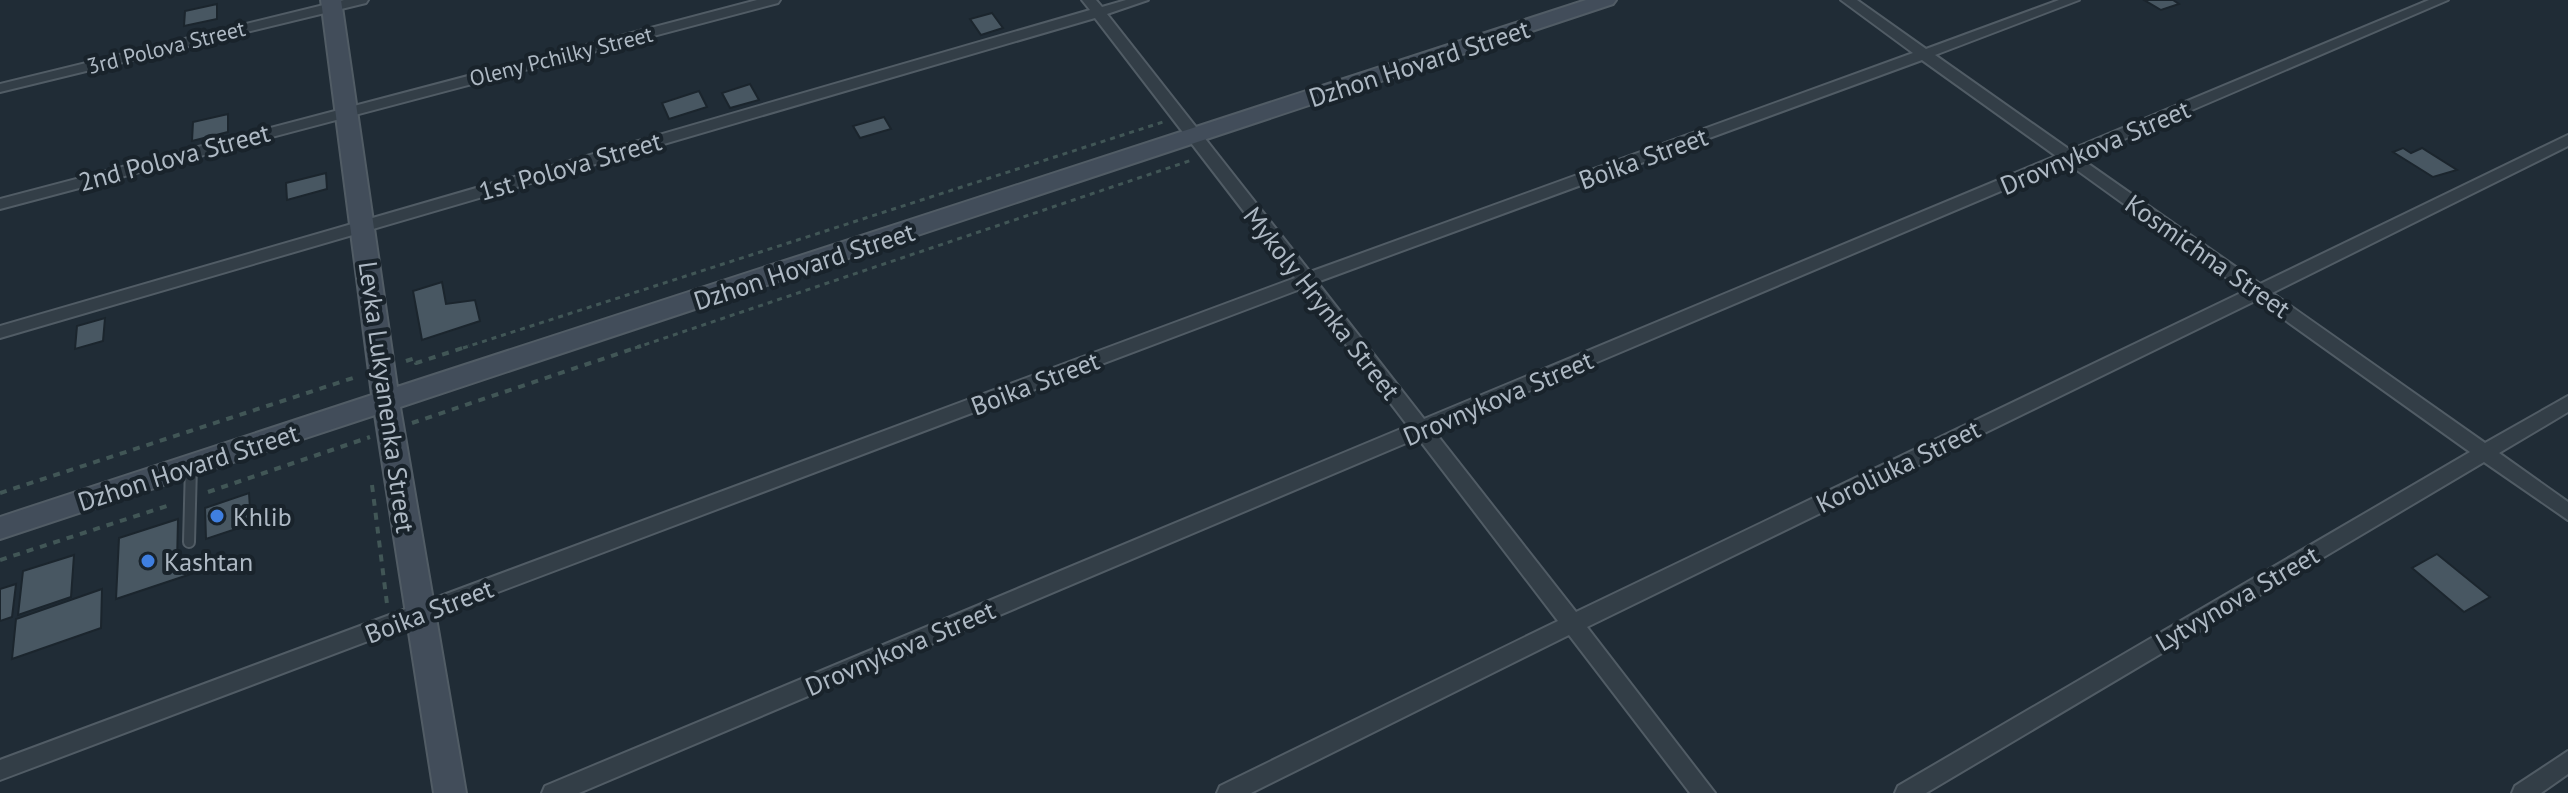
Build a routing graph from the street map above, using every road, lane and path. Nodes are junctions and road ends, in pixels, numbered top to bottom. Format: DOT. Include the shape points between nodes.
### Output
graph roads {
  1 [pos="361,0"];
  2 [pos="773,0"];
  3 [pos="1141,0"];
  4 [pos="1606,0"];
  5 [pos="1848,0"];
  6 [pos="2072,0"];
  7 [pos="2441,0"];
  8 [pos="331,4"];
  9 [pos="1094,6"];
  10 [pos="1924,56"];
  11 [pos="0,88"];
  12 [pos="348,111"];
  13 [pos="1179,117"];
  14 [pos="2568,140"];
  15 [pos="1200,146"];
  16 [pos="2070,158"];
  17 [pos="0,204"];
  18 [pos="363,226"];
  19 [pos="1306,280"];
  20 [pos="2261,292"];
  21 [pos="0,332"];
  22 [pos="381,369"];
  23 [pos="2568,403"];
  24 [pos="376,420"];
  25 [pos="1420,431"];
  26 [pos="2484,452"];
  27 [pos="368,454"];
  28 [pos="191,466"];
  29 [pos="370,470"];
  30 [pos="0,493"];
  31 [pos="190,498"];
  32 [pos="2568,512"];
  33 [pos="0,528"];
  34 [pos="189,542"];
  35 [pos="0,560"];
  36 [pos="420,614"];
  37 [pos="1570,623"];
  38 [pos="390,626"];
  39 [pos="2568,761"];
  40 [pos="0,770"];
  41 [pos="450,793"];
  42 [pos="553,793"];
  43 [pos="1228,793"];
  44 [pos="1704,793"];
  45 [pos="1906,793"];
  46 [pos="2523,793"];
  1 -- 8 [label="street, 3rd Polova Street"];
  2 -- 12 [label="street, Oleny Pchilky Street"];
  3 -- 9 [label="street, 1st Polova Street"];
  4 -- 15 [label="street, Dzhon Hovard Street"];
  5 -- 10 [label="street, Kosmichna Street"];
  6 -- 10 [label="street, Boika Street"];
  7 -- 16 [label="street, Drovnykova Street"];
  8 -- 11 [label="street, 3rd Polova Street"];
  8 -- 12 [label="street, Levka Lukyanenka Street"];
  9 -- 13 [label="street, Mykoly Hrynka Street"];
  9 -- 18 [label="street, 1st Polova Street"];
  10 -- 16 [label="street, Kosmichna Street"];
  10 -- 19 [label="street, Boika Street"];
  12 -- 17 [label="street, 2nd Polova Street"];
  12 -- 18 [label="street, Levka Lukyanenka Street"];
  13 -- 15 [label="street, Mykoly Hrynka Street"];
  13 -- 22 [label="path" via="416,363 415,358"];
  14 -- 20 [label="street, Koroliuka Street"];
  15 -- 19 [label="street, Mykoly Hrynka Street"];
  15 -- 24 [label="street, Dzhon Hovard Street"];
  15 -- 24 [label="path"];
  16 -- 20 [label="street, Kosmichna Street"];
  16 -- 25 [label="street, Drovnykova Street"];
  18 -- 21 [label="street, 1st Polova Street"];
  18 -- 22 [label="street, Levka Lukyanenka Street"];
  19 -- 25 [label="street, Mykoly Hrynka Street"];
  19 -- 36 [label="street, Boika Street"];
  20 -- 26 [label="street, Kosmichna Street"];
  20 -- 37 [label="street, Koroliuka Street"];
  22 -- 24 [label="street, Levka Lukyanenka Street"];
  22 -- 30 [label="path"];
  23 -- 26 [label="street, Lytvynova Street"];
  24 -- 27 [label="path"];
  24 -- 28 [label="street, Dzhon Hovard Street"];
  24 -- 31 [label="path"];
  24 -- 36 [label="street, Levka Lukyanenka Street"];
  25 -- 37 [label="street, Mykoly Hrynka Street"];
  25 -- 42 [label="street, Drovnykova Street"];
  26 -- 32 [label="street, Kosmichna Street"];
  26 -- 45 [label="street, Lytvynova Street"];
  28 -- 31 [label="lane"];
  28 -- 33 [label="street, Dzhon Hovard Street"];
  29 -- 38 [label="path"];
  31 -- 34 [label="lane"];
  31 -- 35 [label="path"];
  36 -- 38 [label="street, Boika Street"];
  36 -- 41 [label="street, Levka Lukyanenka Street"];
  37 -- 43 [label="street, Koroliuka Street"];
  37 -- 44 [label="street, Mykoly Hrynka Street"];
  38 -- 40 [label="street, Boika Street"];
  39 -- 46 [label="street"];
}
